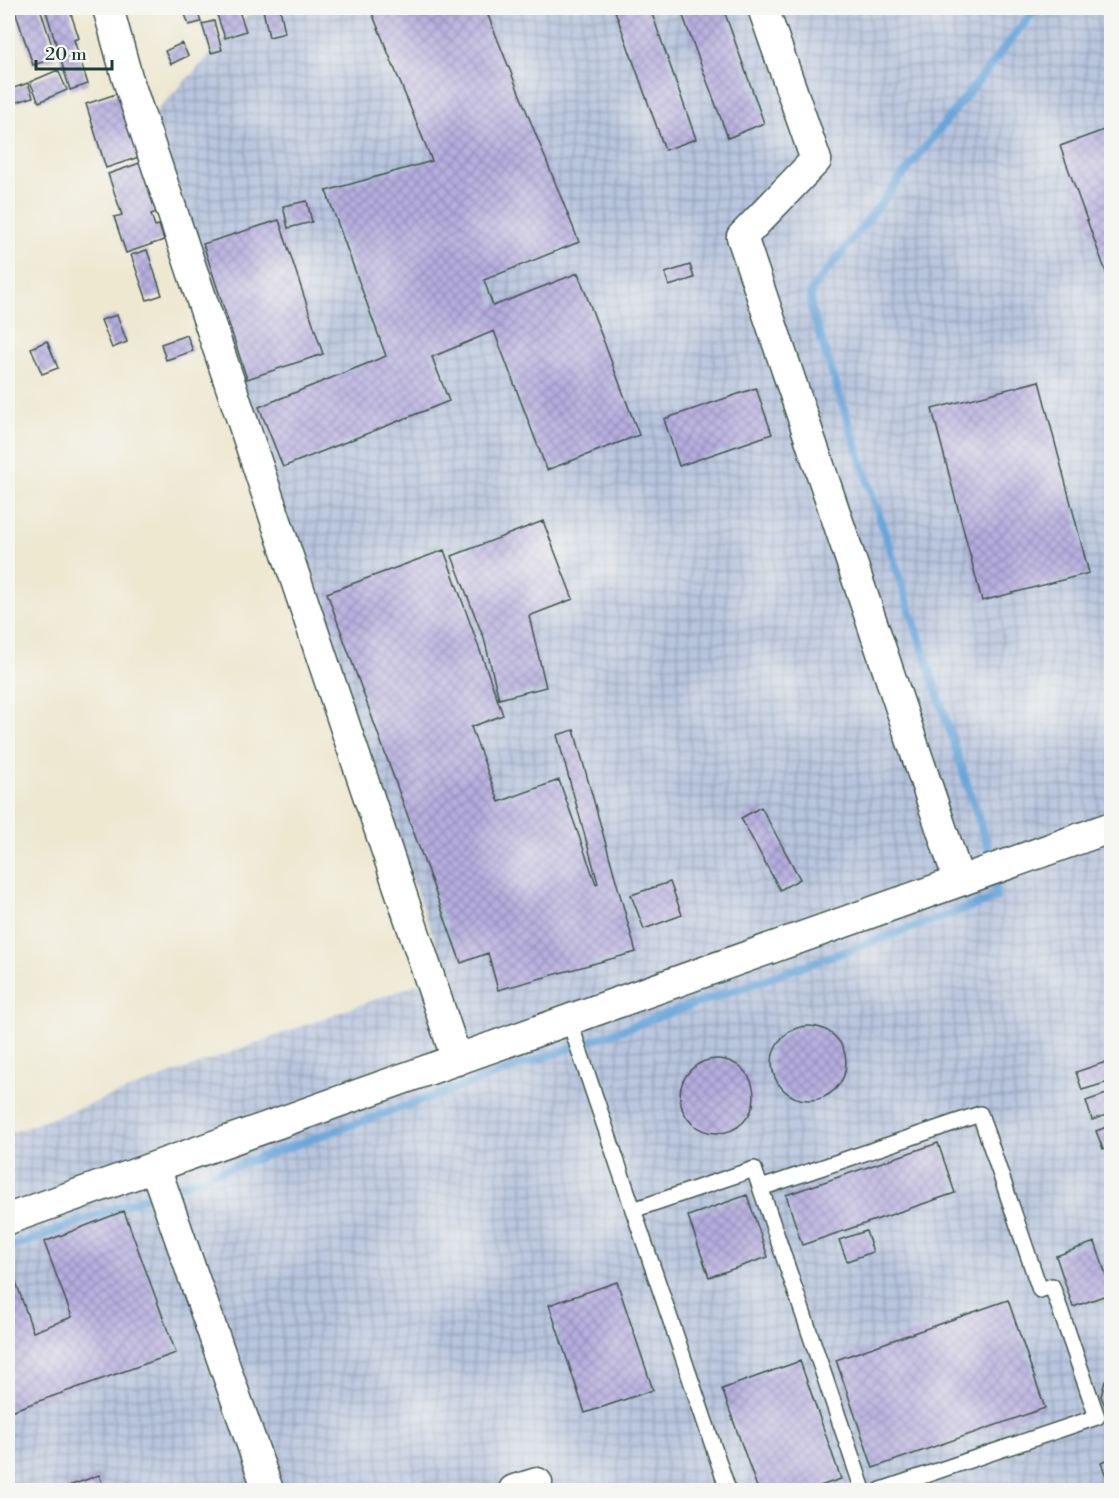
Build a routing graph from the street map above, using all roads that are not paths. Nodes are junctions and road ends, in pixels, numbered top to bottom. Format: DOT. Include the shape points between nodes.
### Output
graph roads {
  1 [pos="108,8"];
  2 [pos="763,8"];
  3 [pos="1112,827"];
  4 [pos="959,881"];
  5 [pos="568,1020"];
  6 [pos="457,1060"];
  7 [pos="155,1167"];
  8 [pos="761,1188"];
  9 [pos="633,1210"];
  10 [pos="8,1219"];
  11 [pos="268,1491"];
  12 [pos="728,1491"];
  13 [pos="863,1491"];
  14 [pos="881,1491"];
  1 -- 6 [label="street" via="131,88"];
  2 -- 4 [label="street" via="816,160 742,237"];
  3 -- 4 [label="street"];
  4 -- 5 [label="street"];
  5 -- 6 [label="street"];
  5 -- 9 [label="lane"];
  6 -- 7 [label="street"];
  7 -- 10 [label="street"];
  7 -- 11 [label="street"];
  8 -- 9 [label="lane" via="754,1169"];
  8 -- 13 [label="lane"];
  8 -- 14 [label="lane" via="980,1114 1040,1290 1052,1286 1097,1417"];
  9 -- 12 [label="lane"];
}
